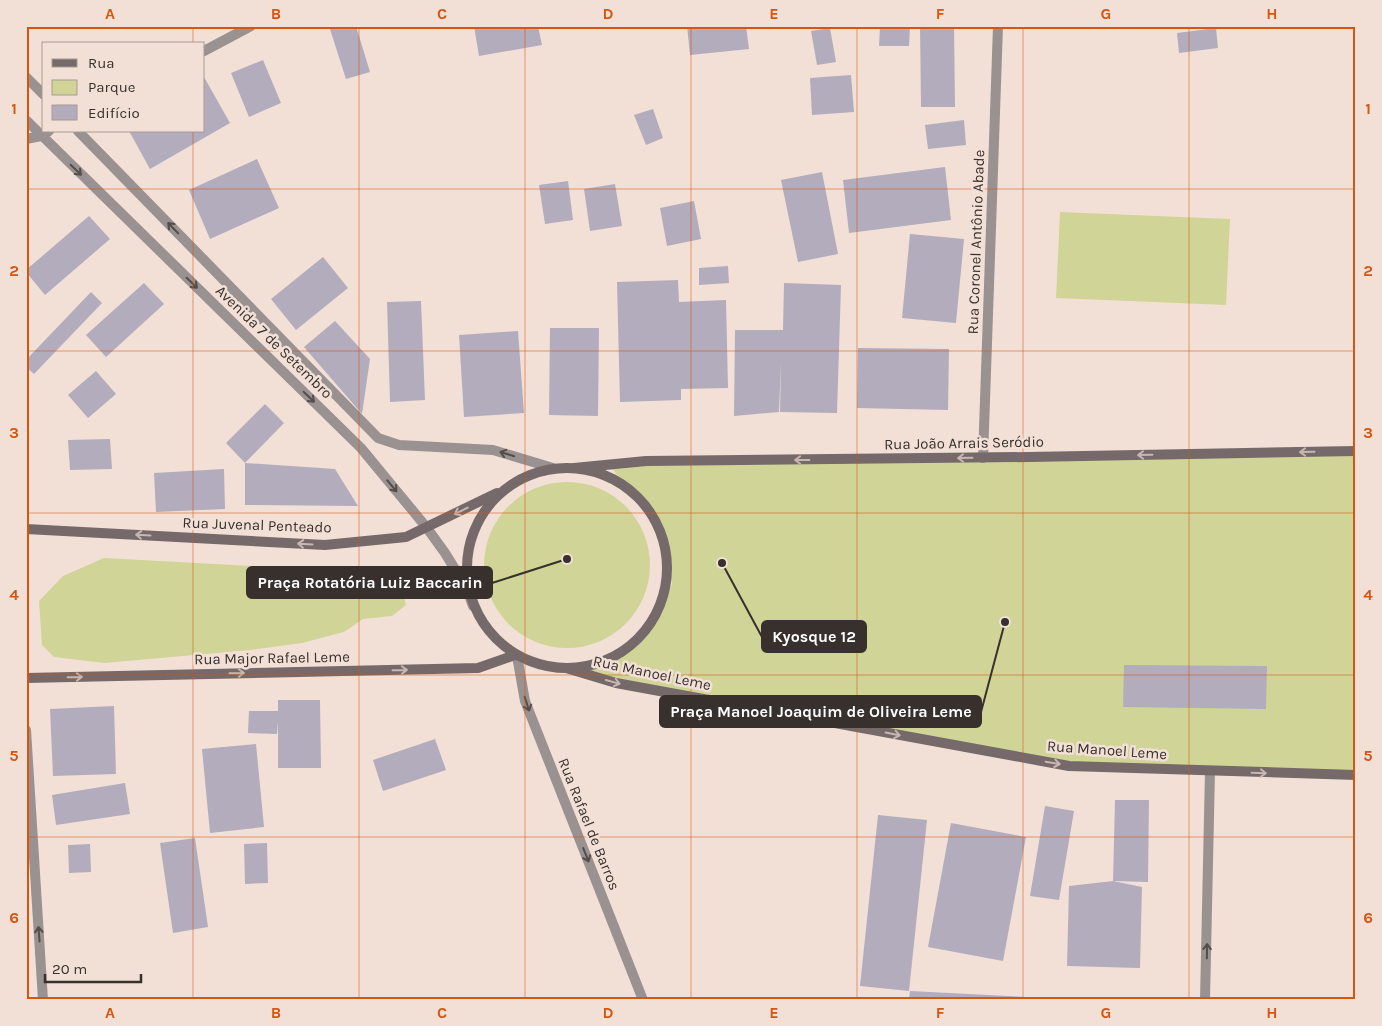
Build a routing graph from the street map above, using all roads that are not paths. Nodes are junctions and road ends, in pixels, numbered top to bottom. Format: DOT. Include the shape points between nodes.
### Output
graph roads {
  1 [pos="251,26"];
  2 [pos="998,26"];
  3 [pos="205,50"];
  4 [pos="26,77"];
  5 [pos="42,93"];
  6 [pos="26,120"];
  7 [pos="42,131"];
  8 [pos="79,132"];
  9 [pos="45,133"];
  10 [pos="26,139"];
  11 [pos="1356,451"];
  12 [pos="983,458"];
  13 [pos="553,468"];
  14 [pos="574,468"];
  15 [pos="505,489"];
  16 [pos="427,528"];
  17 [pos="26,529"];
  18 [pos="473,606"];
  19 [pos="516,655"];
  20 [pos="566,668"];
  21 [pos="26,678"];
  22 [pos="26,730"];
  23 [pos="1210,771"];
  24 [pos="1356,775"];
  25 [pos="43,1000"];
  26 [pos="643,1000"];
  27 [pos="1205,1000"];
  1 -- 3 [label="street"];
  2 -- 12 [label="street, Rua Coronel Antônio Abade"];
  4 -- 5 [label="street"];
  6 -- 7 [label="street, Avenida 7 de Setembro"];
  13 -- 8 [label="street, Avenida 7 de Setembro, one-way" via="493,450 399,445 378,438"];
  9 -- 10 [label="street"];
  9 -- 16 [label="street, Avenida 7 de Setembro, one-way" via="361,448"];
  11 -- 12 [label="main road, Rua João Arrais Seródio, one-way"];
  12 -- 14 [label="main road, Rua João Arrais Seródio, one-way" via="646,461"];
  13 -- 14 [label="main road"];
  13 -- 15 [label="main road" via="528,475"];
  14 -- 20 [label="main road" via="604,474 641,501 662,538 667,571 658,608 635,640 603,661"];
  15 -- 16 [label="main road, Rua Juvenal Penteado, one-way"];
  15 -- 18 [label="main road" via="483,512 470,542 466,574"];
  16 -- 17 [label="main road, Rua Juvenal Penteado, one-way" via="406,538 325,545"];
  16 -- 18 [label="street, Avenida 7 de Setembro" via="454,565"];
  18 -- 19 [label="main road" via="490,634"];
  19 -- 20 [label="main road" via="541,666"];
  21 -- 19 [label="main road, Rua Major Rafael Leme, one-way" via="478,668"];
  19 -- 26 [label="street, Rua Rafael de Barros, one-way" via="525,701"];
  20 -- 23 [label="main road, Rua Manoel Leme, one-way" via="616,683 1069,766"];
  25 -- 22 [label="street, one-way"];
  23 -- 24 [label="main road, Rua Manoel Leme, one-way"];
  27 -- 23 [label="street, one-way"];
}
